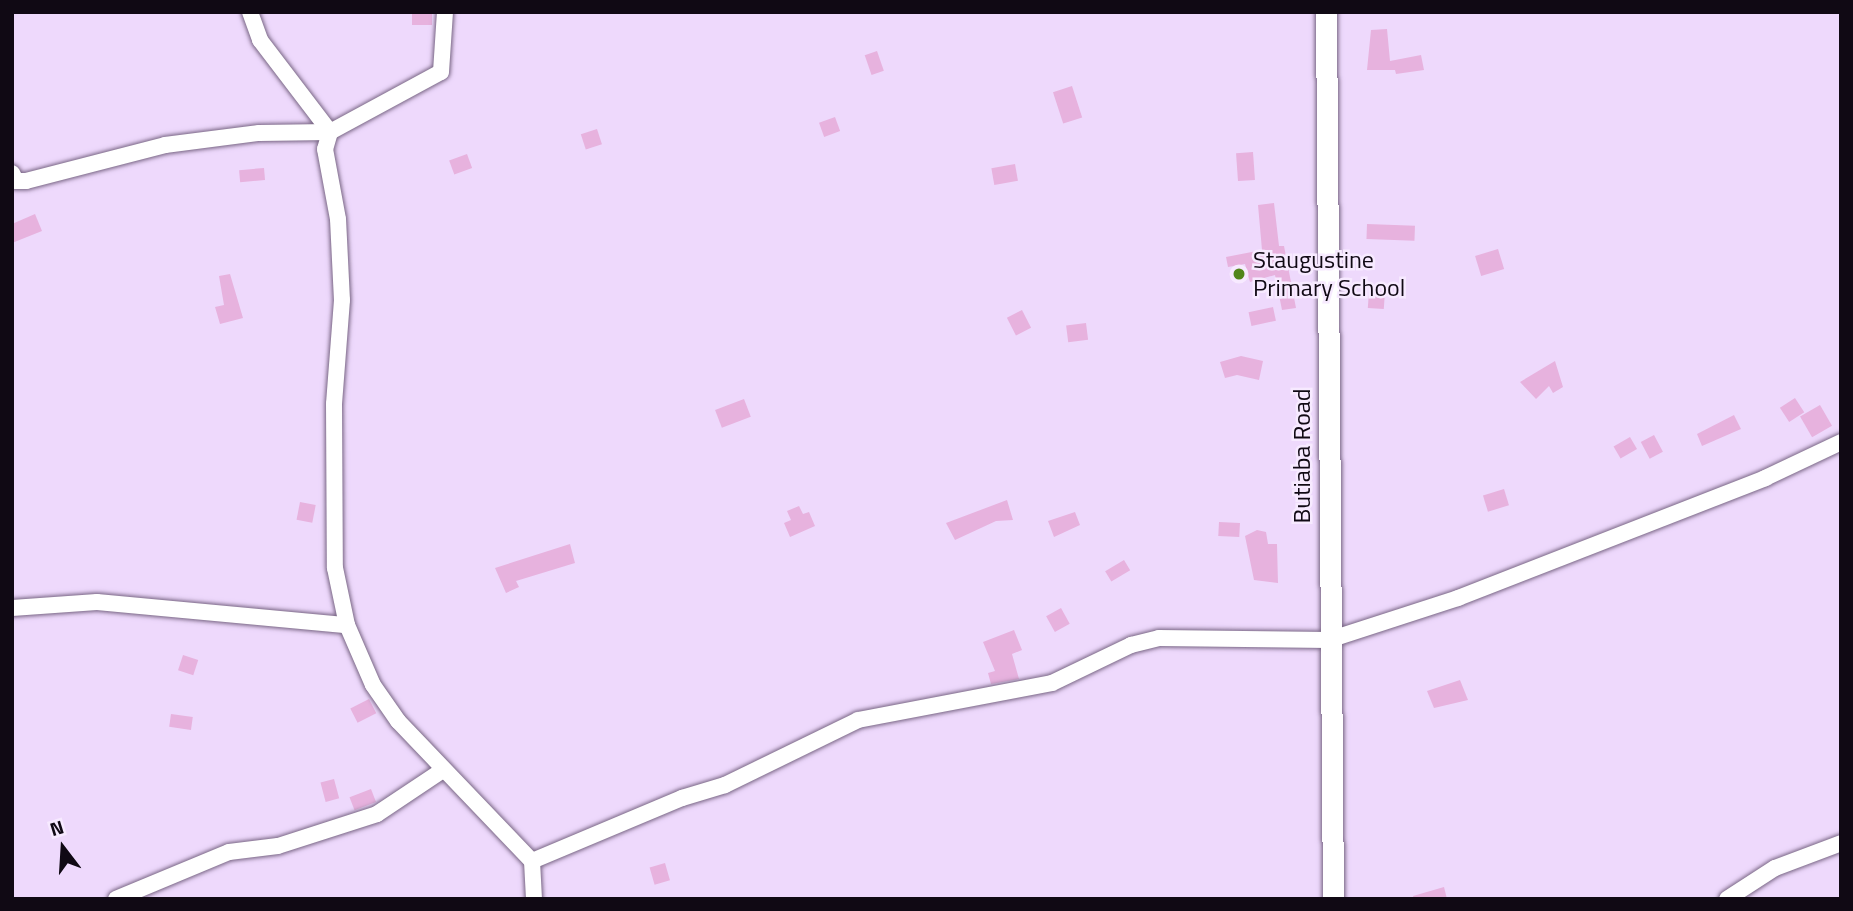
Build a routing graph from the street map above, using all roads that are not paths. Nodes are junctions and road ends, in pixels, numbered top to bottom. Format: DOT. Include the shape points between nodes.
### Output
graph roads {
  1 [pos="250,12"];
  2 [pos="445,12"];
  3 [pos="1326,12"];
  4 [pos="330,132"];
  5 [pos="12,173"];
  6 [pos="1841,442"];
  7 [pos="12,608"];
  8 [pos="347,625"];
  9 [pos="1329,640"];
  10 [pos="443,770"];
  11 [pos="1841,843"];
  12 [pos="532,861"];
  13 [pos="116,899"];
  14 [pos="534,899"];
  15 [pos="1333,899"];
  16 [pos="1727,899"];
  1 -- 4 [label="street" via="260,40"];
  2 -- 4 [label="street" via="441,72"];
  3 -- 9 [label="main road, Butiaba Road"];
  4 -- 5 [label="street" via="259,133 165,145 26,181 16,181"];
  4 -- 8 [label="street" via="324,149 338,219 342,300 334,404 335,568"];
  6 -- 9 [label="street" via="1765,478 1458,598"];
  7 -- 8 [label="street" via="97,602"];
  8 -- 10 [label="street" via="373,685 398,721"];
  9 -- 12 [label="street" via="1159,638 1131,645 1052,683 858,720 725,785 681,798"];
  9 -- 15 [label="main road, Butiaba Road"];
  10 -- 12 [label="street"];
  10 -- 13 [label="street" via="377,814 278,846 229,852"];
  11 -- 16 [label="street" via="1775,868"];
  12 -- 14 [label="street"];
}
